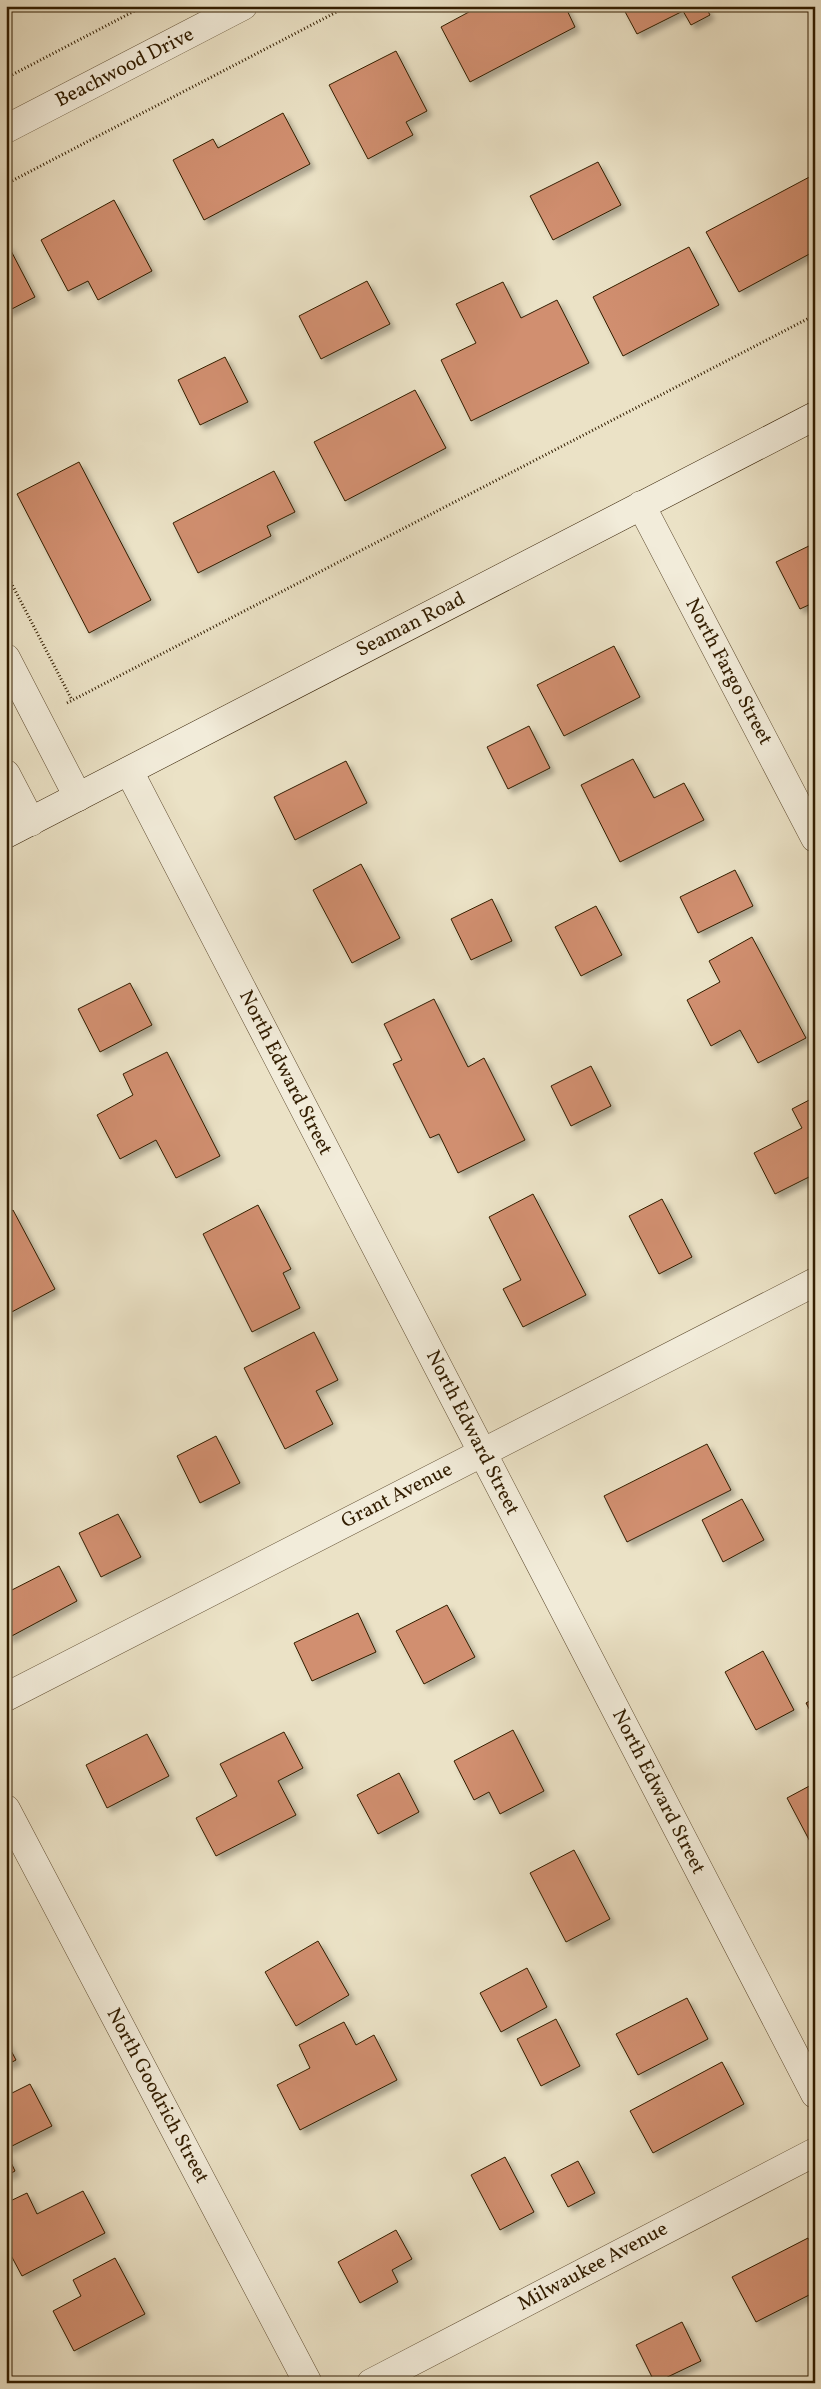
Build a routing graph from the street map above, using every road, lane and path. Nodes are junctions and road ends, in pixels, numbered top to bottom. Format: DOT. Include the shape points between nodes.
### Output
graph roads {
  1 [pos="144,6"];
  2 [pos="243,6"];
  3 [pos="348,6"];
  4 [pos="6,78"];
  5 [pos="6,129"];
  6 [pos="6,184"];
  7 [pos="815,315"];
  8 [pos="815,416"];
  9 [pos="641,505"];
  10 [pos="6,573"];
  11 [pos="6,658"];
  12 [pos="129,771"];
  13 [pos="6,774"];
  14 [pos="78,797"];
  15 [pos="31,822"];
  16 [pos="6,834"];
  17 [pos="815,838"];
  18 [pos="815,1282"];
  19 [pos="482,1453"];
  20 [pos="6,1697"];
  21 [pos="6,1809"];
  22 [pos="815,2094"];
  23 [pos="815,2152"];
  24 [pos="308,2383"];
  25 [pos="371,2383"];
  1 -- 4 [label="path"];
  2 -- 5 [label="street, Beachwood Drive"];
  3 -- 6 [label="path"];
  7 -- 10 [label="path" via="72,700"];
  8 -- 9 [label="street, Seaman Road"];
  9 -- 12 [label="street, Seaman Road"];
  9 -- 17 [label="street, North Fargo Street"];
  11 -- 14 [label="street"];
  12 -- 14 [label="street, Seaman Road"];
  12 -- 19 [label="street, North Edward Street"];
  13 -- 15 [label="street"];
  14 -- 15 [label="street, Seaman Road"];
  15 -- 16 [label="street, Seaman Road"];
  18 -- 19 [label="street, Grant Avenue"];
  19 -- 20 [label="street, Grant Avenue"];
  19 -- 22 [label="street, North Edward Street"];
  21 -- 24 [label="street, North Goodrich Street"];
  23 -- 25 [label="street, Milwaukee Avenue"];
}
